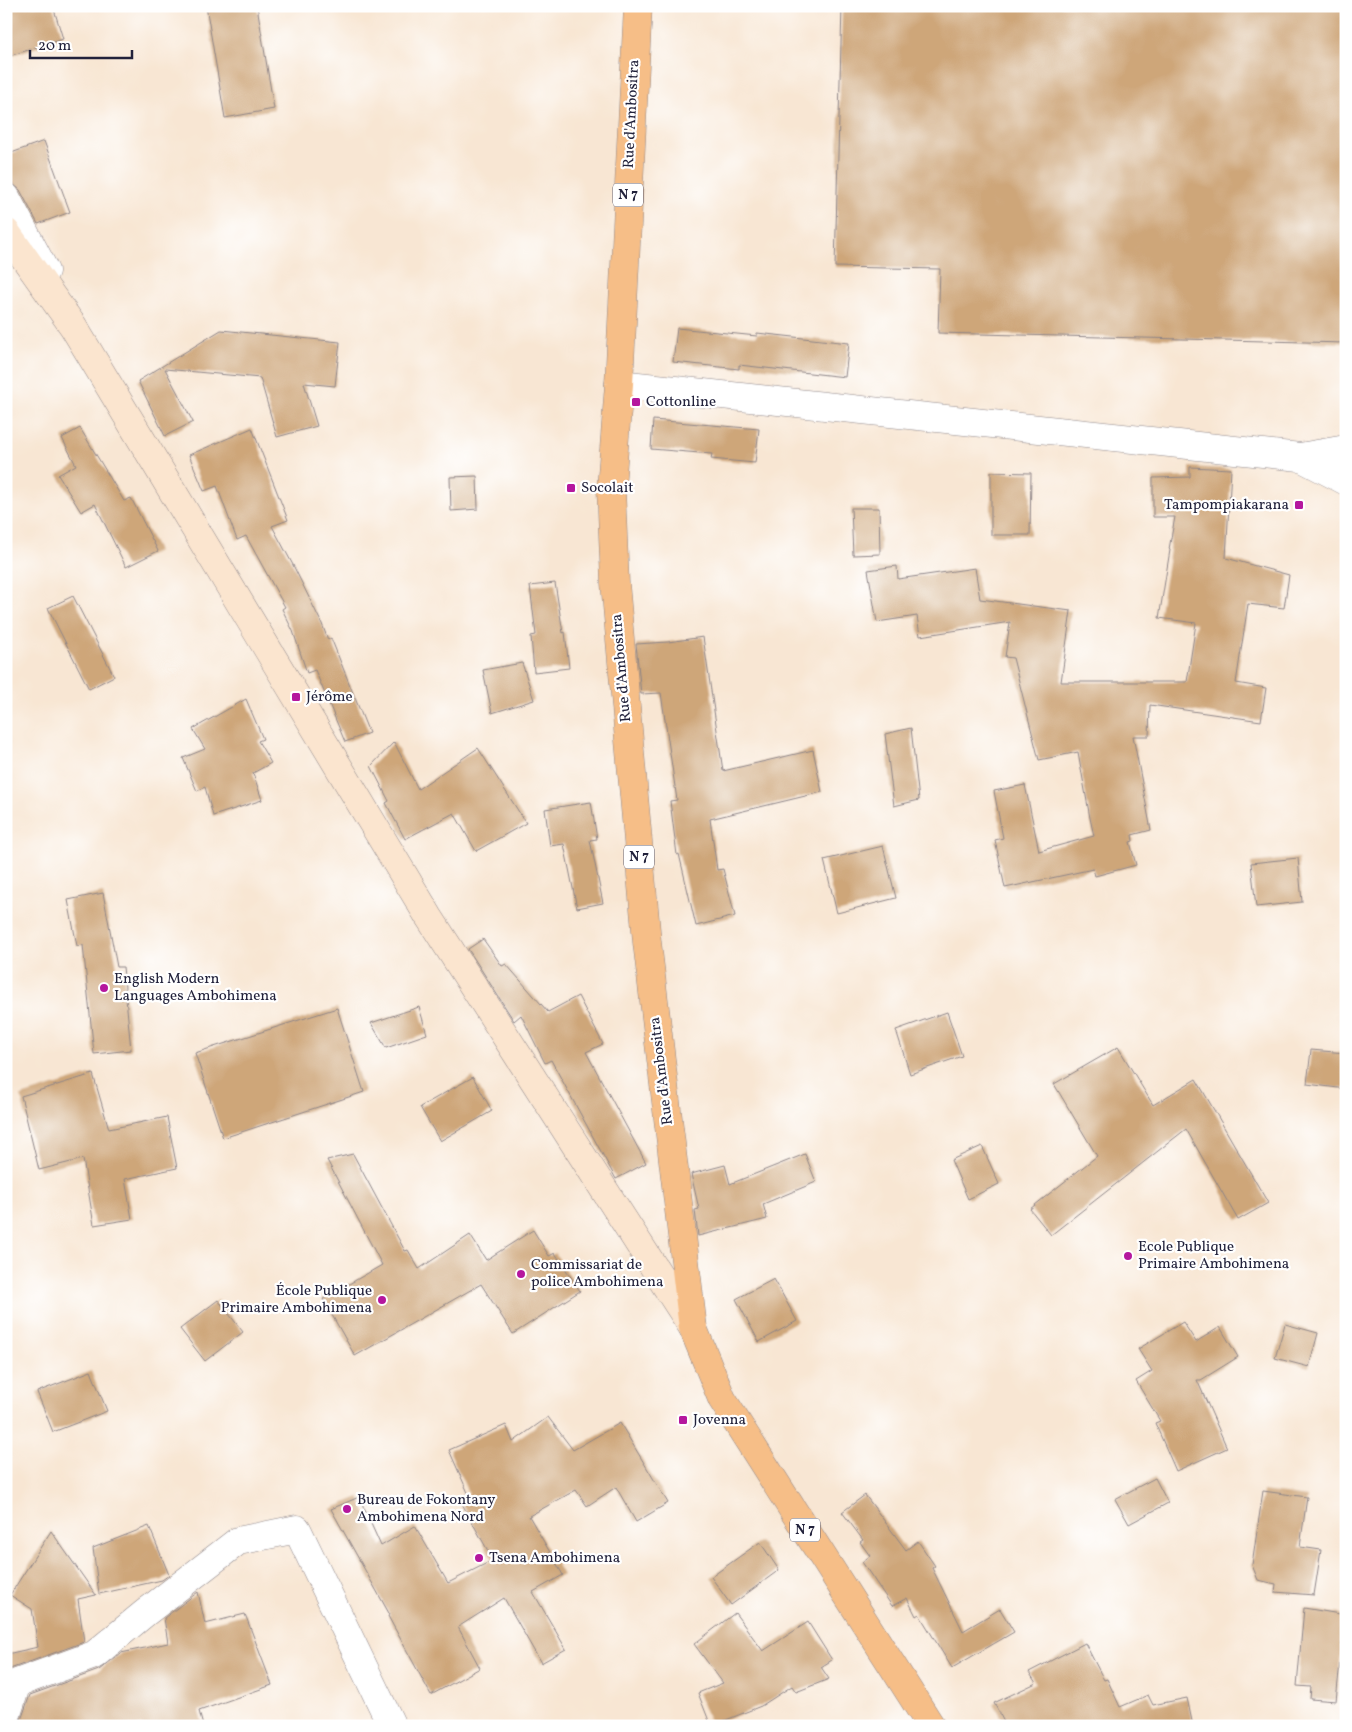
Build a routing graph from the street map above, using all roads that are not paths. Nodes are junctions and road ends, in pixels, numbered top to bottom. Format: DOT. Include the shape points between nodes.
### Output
graph roads {
  1 [pos="638,6"];
  2 [pos="6,197"];
  3 [pos="6,232"];
  4 [pos="73,326"];
  5 [pos="619,384"];
  6 [pos="1346,448"];
  7 [pos="1300,457"];
  8 [pos="1346,481"];
  9 [pos="693,1328"];
  10 [pos="6,1717"];
  11 [pos="392,1726"];
  12 [pos="931,1726"];
  1 -- 5 [label="main road, Rue d'Ambositra / N 7"];
  2 -- 4 [label="street"];
  3 -- 4 [label="main road"];
  4 -- 9 [label="main road" via="429,917"];
  5 -- 7 [label="street"];
  5 -- 9 [label="main road, Rue d'Ambositra / N 7" via="611,488 616,593 647,942"];
  6 -- 7 [label="street"];
  7 -- 8 [label="street"];
  9 -- 12 [label="main road, N 7" via="722,1399"];
  10 -- 11 [label="street" via="18,1683 94,1655 238,1541 297,1529"];
}
